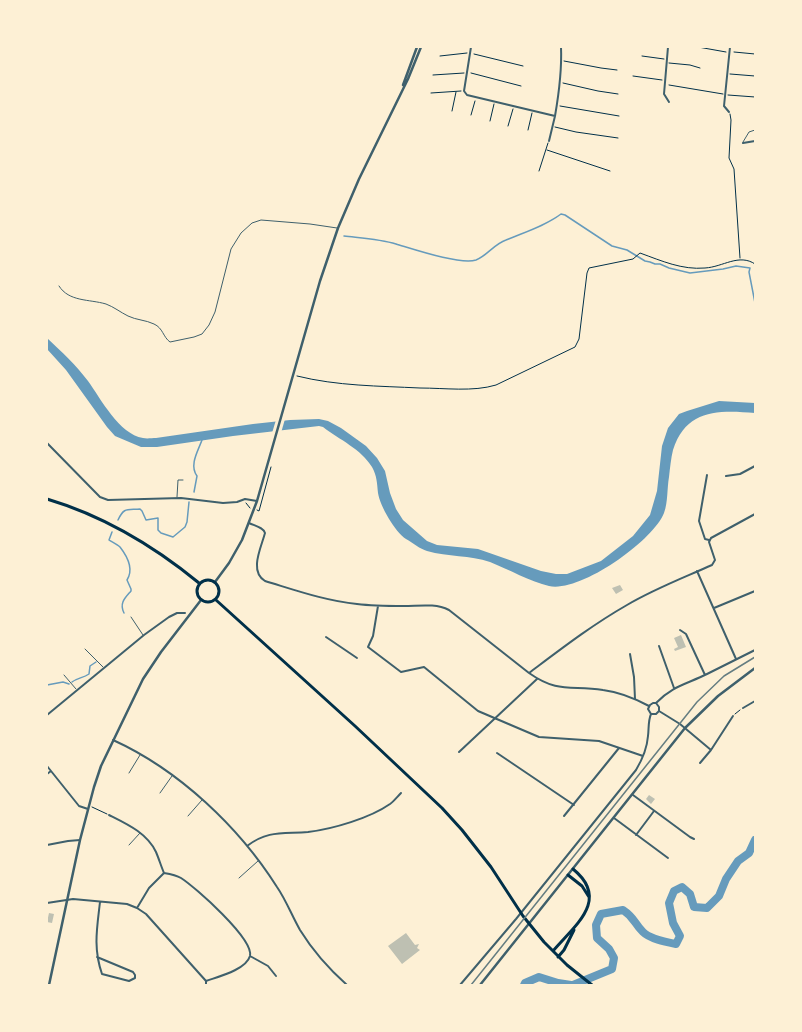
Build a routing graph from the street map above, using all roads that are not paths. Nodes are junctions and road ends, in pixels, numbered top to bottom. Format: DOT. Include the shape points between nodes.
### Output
graph roads {
  1 [pos="417,47"];
  2 [pos="421,47"];
  3 [pos="471,47"];
  4 [pos="561,47"];
  5 [pos="668,47"];
  6 [pos="730,47"];
  7 [pos="402,90"];
  8 [pos="669,102"];
  9 [pos="729,112"];
  10 [pos="555,116"];
  11 [pos="755,130"];
  12 [pos="549,141"];
  13 [pos="755,141"];
  14 [pos="743,143"];
  15 [pos="755,169"];
  16 [pos="755,176"];
  17 [pos="755,182"];
  18 [pos="338,228"];
  19 [pos="59,286"];
  20 [pos="47,443"];
  21 [pos="755,466"];
  22 [pos="707,475"];
  23 [pos="726,476"];
  24 [pos="183,480"];
  25 [pos="177,498"];
  26 [pos="47,499"];
  27 [pos="257,501"];
  28 [pos="755,514"];
  29 [pos="249,523"];
  30 [pos="709,540"];
  31 [pos="697,571"];
  32 [pos="215,582"];
  33 [pos="199,583"];
  34 [pos="755,591"];
  35 [pos="201,600"];
  36 [pos="216,600"];
  37 [pos="378,606"];
  38 [pos="713,608"];
  39 [pos="184,613"];
  40 [pos="130,616"];
  41 [pos="680,630"];
  42 [pos="144,635"];
  43 [pos="326,637"];
  44 [pos="659,646"];
  45 [pos="85,649"];
  46 [pos="755,650"];
  47 [pos="630,654"];
  48 [pos="356,658"];
  49 [pos="736,659"];
  50 [pos="104,667"];
  51 [pos="755,668"];
  52 [pos="529,673"];
  53 [pos="64,675"];
  54 [pos="705,675"];
  55 [pos="538,679"];
  56 [pos="674,688"];
  57 [pos="76,690"];
  58 [pos="635,699"];
  59 [pos="755,701"];
  60 [pos="656,704"];
  61 [pos="649,706"];
  62 [pos="742,708"];
  63 [pos="659,711"];
  64 [pos="651,714"];
  65 [pos="47,715"];
  66 [pos="733,716"];
  67 [pos="495,718"];
  68 [pos="685,728"];
  69 [pos="113,740"];
  70 [pos="619,748"];
  71 [pos="711,750"];
  72 [pos="459,752"];
  73 [pos="497,753"];
  74 [pos="140,754"];
  75 [pos="643,756"];
  76 [pos="700,763"];
  77 [pos="47,766"];
  78 [pos="51,771"];
  79 [pos="129,773"];
  80 [pos="47,774"];
  81 [pos="172,776"];
  82 [pos="160,792"];
  83 [pos="401,793"];
  84 [pos="633,795"];
  85 [pos="202,799"];
  86 [pos="574,805"];
  87 [pos="88,809"];
  88 [pos="654,810"];
  89 [pos="109,815"];
  90 [pos="188,816"];
  91 [pos="564,816"];
  92 [pos="614,818"];
  93 [pos="140,833"];
  94 [pos="636,835"];
  95 [pos="694,839"];
  96 [pos="80,840"];
  97 [pos="47,845"];
  98 [pos="129,845"];
  99 [pos="247,846"];
  100 [pos="668,858"];
  101 [pos="258,861"];
  102 [pos="573,869"];
  103 [pos="164,873"];
  104 [pos="568,875"];
  105 [pos="239,878"];
  106 [pos="589,897"];
  107 [pos="67,899"];
  108 [pos="100,902"];
  109 [pos="47,903"];
  110 [pos="137,908"];
  111 [pos="575,929"];
  112 [pos="553,951"];
  113 [pos="250,956"];
  114 [pos="97,957"];
  115 [pos="558,957"];
  116 [pos="276,976"];
  117 [pos="206,981"];
  118 [pos="49,985"];
  119 [pos="206,985"];
  120 [pos="347,985"];
  121 [pos="460,985"];
  122 [pos="480,985"];
  123 [pos="592,985"];
  1 -- 7 [label="street"];
  2 -- 7 [label="street"];
  3 -- 10 [label="street" via="464,91 467,95"];
  4 -- 10 [label="street" via="560,83"];
  5 -- 8 [label="street" via="664,94"];
  6 -- 9 [label="street" via="724,106"];
  7 -- 18 [label="street"];
  10 -- 12 [label="street"];
  11 -- 14 [label="lane" via="749,132"];
  13 -- 14 [label="street"];
  15 -- 16 [label="street"];
  16 -- 17 [label="street"];
  18 -- 19 [label="lane" via="261,220 252,223 231,249 215,312 209,325 202,334 170,342 162,329 155,324 128,316 106,304 77,299 63,292"];
  18 -- 27 [label="street" via="320,281"];
  20 -- 25 [label="street" via="100,497 108,500"];
  21 -- 23 [label="street" via="740,474"];
  22 -- 30 [label="street" via="699,521 705,539"];
  24 -- 25 [label="lane" via="178,480"];
  25 -- 27 [label="street" via="223,503 245,499"];
  26 -- 33 [label="main road" via="121,529 147,544"];
  27 -- 29 [label="street"];
  28 -- 30 [label="street"];
  29 -- 32 [label="street" via="235,553"];
  29 -- 37 [label="street" via="264,530 256,570 265,581 328,599"];
  30 -- 31 [label="street" via="715,562"];
  31 -- 38 [label="street"];
  31 -- 52 [label="street" via="627,604"];
  32 -- 33 [label="main road" via="206,580"];
  32 -- 36 [label="main road" via="219,589"];
  33 -- 35 [label="main road" via="196,593"];
  34 -- 38 [label="street"];
  35 -- 36 [label="main road" via="208,603"];
  35 -- 69 [label="street" via="151,665"];
  36 -- 112 [label="main road" via="442,808 491,867 518,908"];
  37 -- 52 [label="street" via="434,606 449,610"];
  37 -- 67 [label="street" via="373,636 368,647 401,672 424,667 478,711"];
  38 -- 49 [label="street"];
  39 -- 42 [label="street" via="169,616"];
  40 -- 42 [label="lane"];
  41 -- 54 [label="street" via="686,634"];
  42 -- 50 [label="street"];
  43 -- 48 [label="street"];
  44 -- 56 [label="street"];
  45 -- 50 [label="lane"];
  46 -- 49 [label="street"];
  47 -- 58 [label="street"];
  49 -- 54 [label="street"];
  50 -- 57 [label="street"];
  51 -- 68 [label="street" via="718,696"];
  52 -- 55 [label="street"];
  53 -- 57 [label="lane"];
  54 -- 56 [label="street"];
  55 -- 58 [label="street" via="552,686 615,692"];
  55 -- 67 [label="street"];
  56 -- 60 [label="street"];
  57 -- 65 [label="street"];
  58 -- 61 [label="street"];
  59 -- 62 [label="street"];
  60 -- 61 [label="street"];
  60 -- 63 [label="street"];
  61 -- 64 [label="street"];
  63 -- 64 [label="street"];
  63 -- 68 [label="street"];
  64 -- 75 [label="street" via="648,720 647,747"];
  66 -- 71 [label="street"];
  67 -- 70 [label="street" via="540,737 599,740"];
  67 -- 72 [label="street"];
  68 -- 71 [label="street"];
  68 -- 84 [label="street"];
  69 -- 74 [label="street"];
  69 -- 87 [label="street" via="101,766"];
  70 -- 75 [label="street"];
  70 -- 86 [label="street"];
  71 -- 76 [label="street"];
  73 -- 86 [label="street"];
  74 -- 79 [label="lane"];
  74 -- 81 [label="street"];
  75 -- 121 [label="street" via="636,770 565,860"];
  77 -- 78 [label="street"];
  78 -- 80 [label="street"];
  78 -- 87 [label="street" via="79,806"];
  81 -- 82 [label="lane"];
  81 -- 85 [label="street"];
  83 -- 99 [label="street" via="389,804 372,813 310,831 268,834"];
  84 -- 88 [label="street"];
  84 -- 92 [label="street"];
  85 -- 90 [label="lane"];
  85 -- 99 [label="street"];
  86 -- 91 [label="street"];
  87 -- 96 [label="street"];
  88 -- 94 [label="street"];
  88 -- 95 [label="street"];
  89 -- 93 [label="street"];
  92 -- 94 [label="street"];
  92 -- 102 [label="street"];
  93 -- 98 [label="lane"];
  93 -- 103 [label="street" via="156,852"];
  94 -- 100 [label="street"];
  96 -- 97 [label="street"];
  96 -- 107 [label="street"];
  99 -- 101 [label="street"];
  101 -- 105 [label="lane"];
  101 -- 120 [label="street" via="278,887 300,930 318,956"];
  102 -- 104 [label="street"];
  102 -- 106 [label="main road" via="586,884"];
  103 -- 110 [label="street" via="149,888"];
  103 -- 113 [label="street" via="181,878 223,914 243,938"];
  104 -- 106 [label="main road" via="582,886"];
  104 -- 122 [label="street"];
  106 -- 111 [label="main road" via="586,911"];
  107 -- 108 [label="street"];
  107 -- 109 [label="street"];
  107 -- 118 [label="street"];
  108 -- 110 [label="street" via="127,904"];
  108 -- 114 [label="street"];
  110 -- 117 [label="street" via="146,914"];
  111 -- 112 [label="main road"];
  111 -- 115 [label="main road"];
  112 -- 115 [label="main road"];
  113 -- 116 [label="street" via="268,966"];
  113 -- 117 [label="street" via="233,972"];
  114 -- 114 [label="street" via="102,974 129,981 135,978 133,972"];
  115 -- 123 [label="main road"];
  117 -- 119 [label="street"];
}
